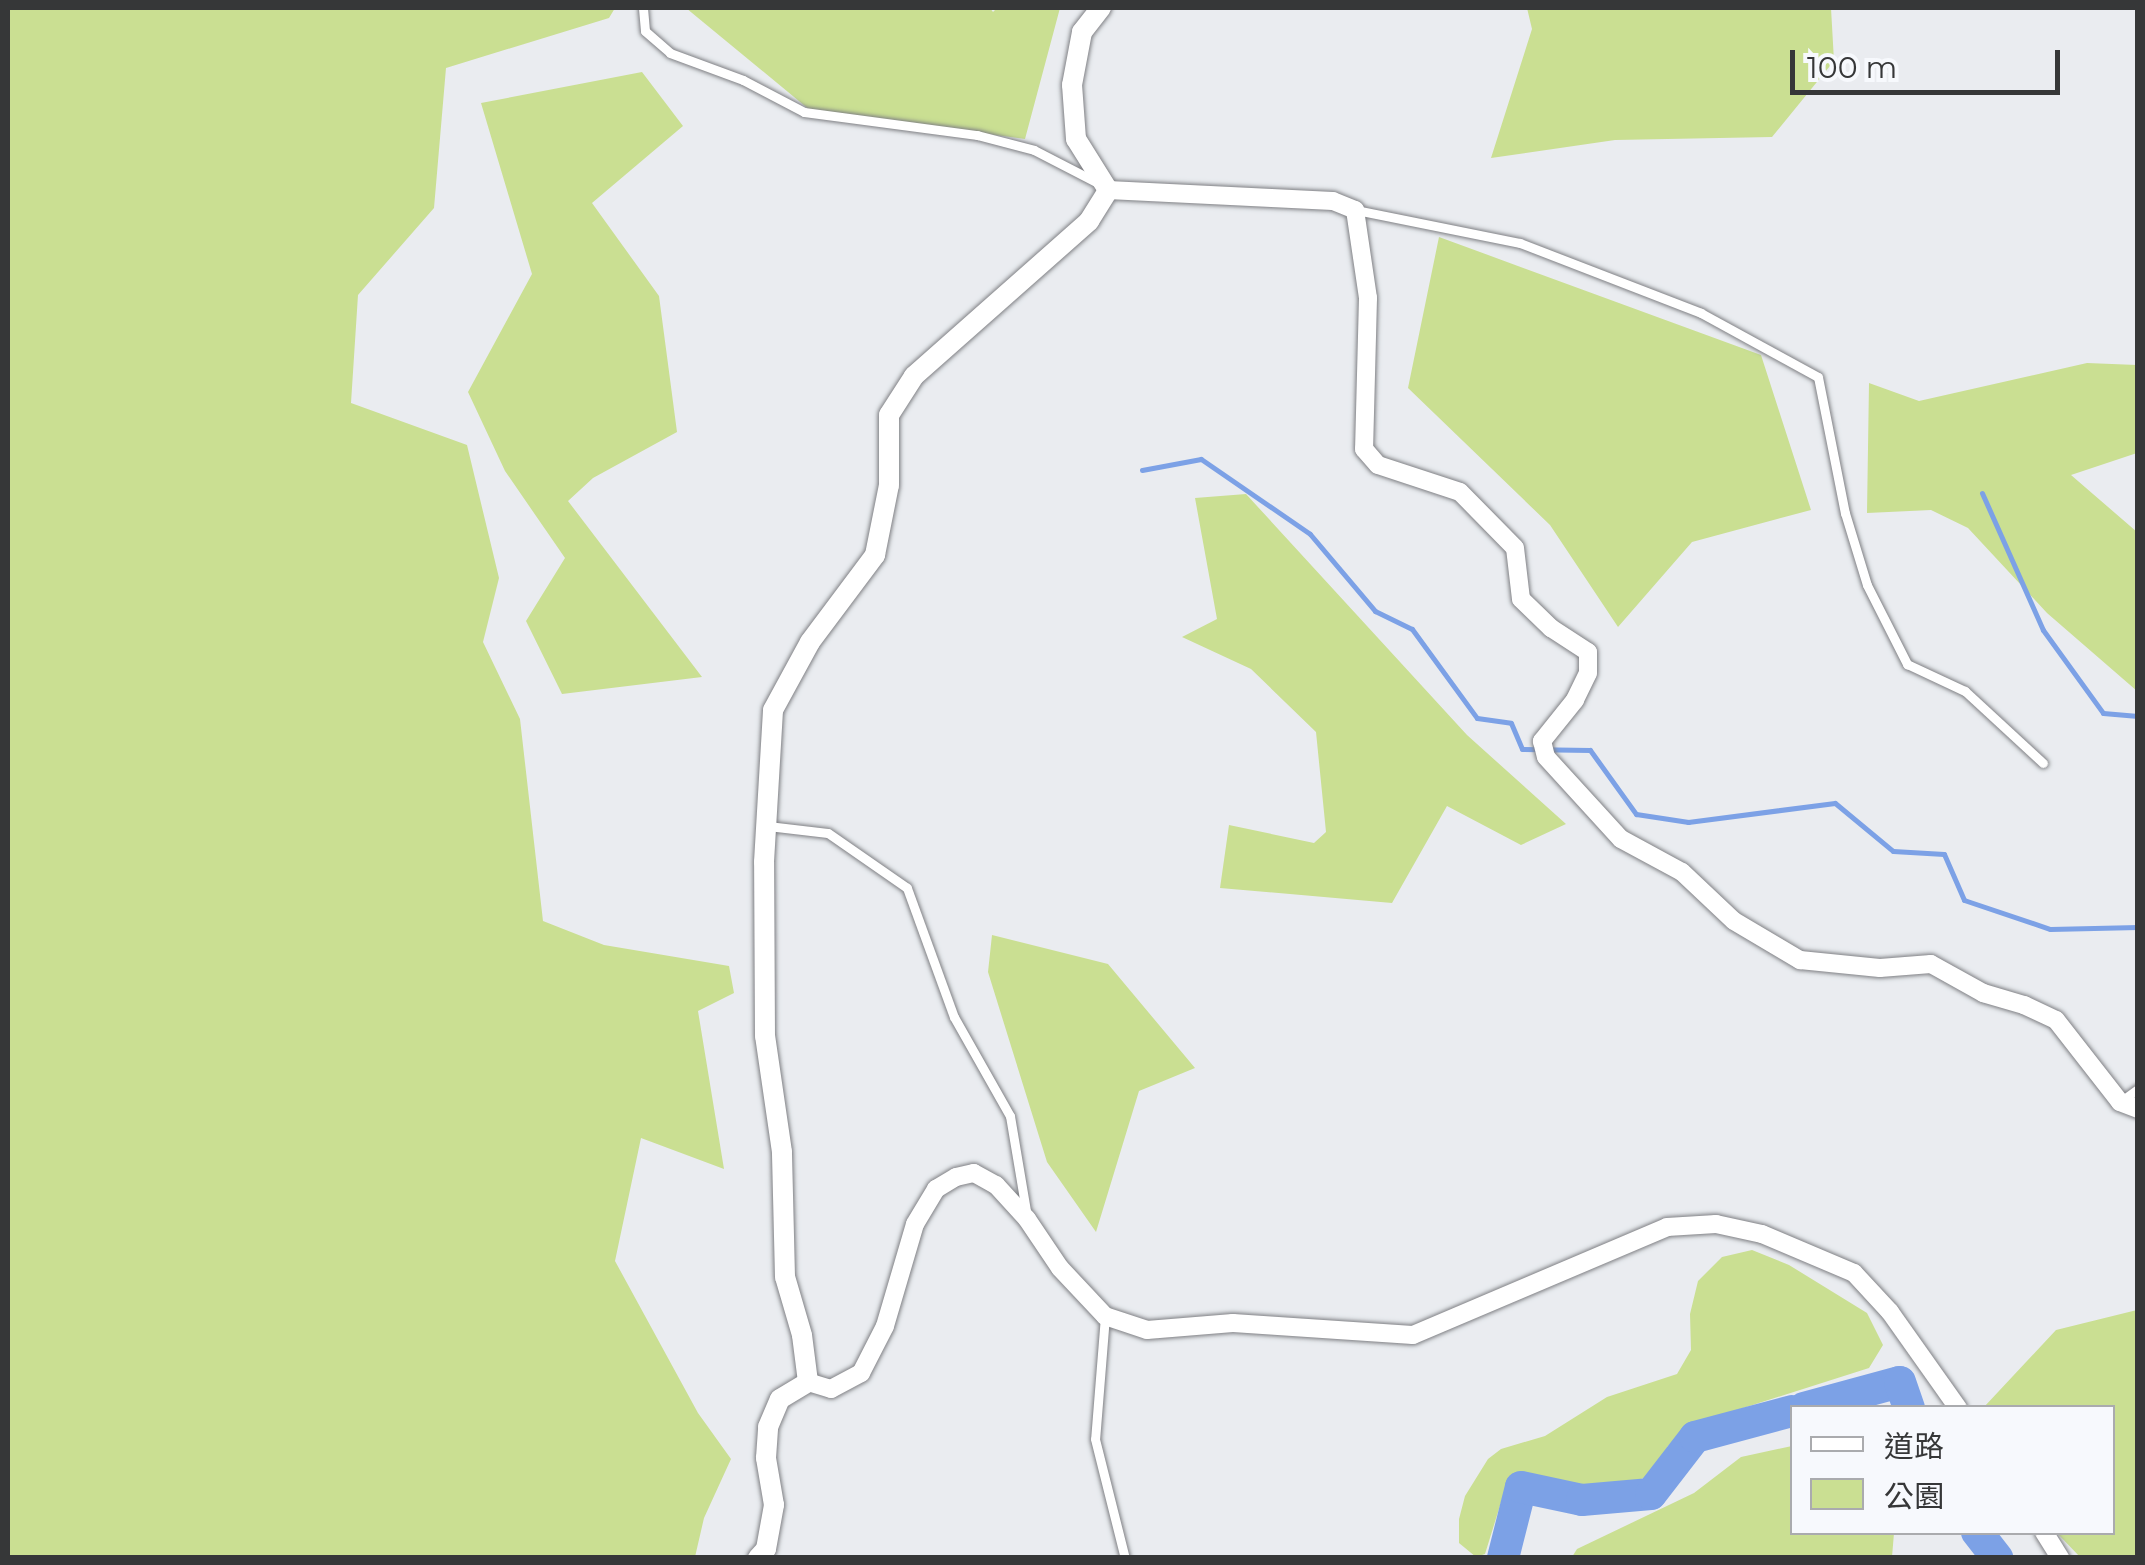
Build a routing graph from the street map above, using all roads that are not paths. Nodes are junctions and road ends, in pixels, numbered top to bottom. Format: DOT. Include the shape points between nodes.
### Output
graph roads {
  1 [pos="643,8"];
  2 [pos="1102,8"];
  3 [pos="1108,190"];
  4 [pos="1356,210"];
  5 [pos="2042,763"];
  6 [pos="766,826"];
  7 [pos="2138,1089"];
  8 [pos="2129,1105"];
  9 [pos="1027,1219"];
  10 [pos="1105,1316"];
  11 [pos="808,1382"];
  12 [pos="1956,1405"];
  13 [pos="2046,1535"];
  14 [pos="758,1558"];
  15 [pos="1125,1558"];
  16 [pos="2060,1558"];
  1 -- 3 [label="lane" via="645,31 670,53 804,112 977,135 1034,150"];
  2 -- 3 [label="street" via="1082,32 1072,85 1076,139"];
  3 -- 4 [label="street" via="1333,200"];
  3 -- 6 [label="street" via="1089,221 914,376 889,415 889,485 876,556 810,642 773,710"];
  4 -- 5 [label="lane" via="1520,243 1700,313 1818,377 1867,585 1907,664 1965,691"];
  4 -- 8 [label="street" via="1368,298 1364,449 1378,464 1460,492 1515,548 1521,600 1588,652 1588,673 1575,700 1542,741 1546,757 1622,839 1682,872 1734,921 1800,960 1880,968 1931,964 1983,993 2024,1005 2056,1020"];
  6 -- 9 [label="lane" via="828,833 908,888 954,1017 1010,1116"];
  6 -- 11 [label="street" via="765,1036 782,1152 785,1277"];
  7 -- 8 [label="lane"];
  9 -- 10 [label="street"];
  9 -- 11 [label="street" via="996,1185 974,1173 936,1189 915,1224 885,1326 860,1372 831,1389"];
  10 -- 12 [label="street" via="1147,1330 1250,1324 1413,1334 1668,1228 1716,1224 1762,1234 1854,1273"];
  10 -- 15 [label="lane" via="1095,1439"];
  11 -- 14 [label="street" via="780,1399 768,1427 774,1505 766,1549"];
  13 -- 16 [label="street"];
}
